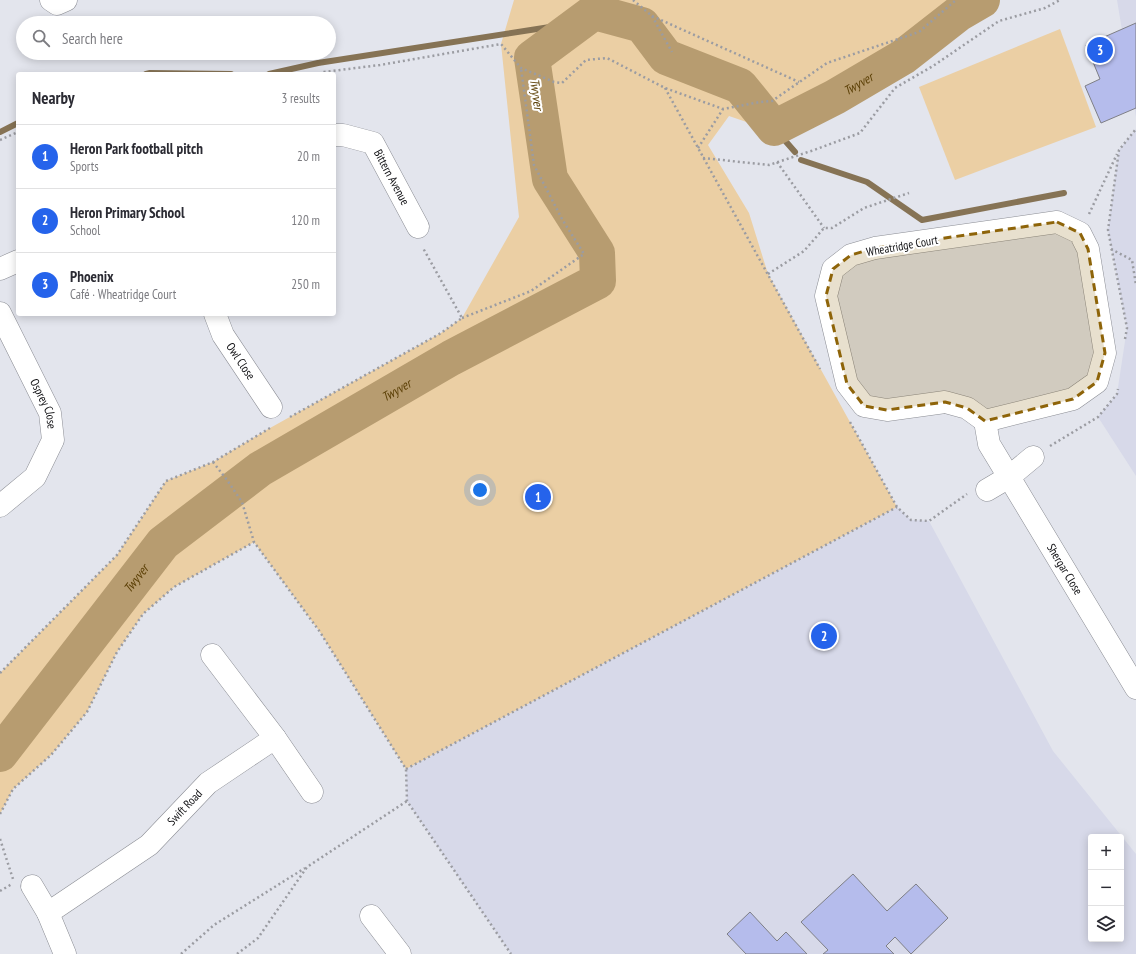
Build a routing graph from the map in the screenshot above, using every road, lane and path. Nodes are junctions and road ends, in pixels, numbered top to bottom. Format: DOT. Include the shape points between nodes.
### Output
graph roads {
  1 [pos="51,0"];
  2 [pos="66,0"];
  3 [pos="633,0"];
  4 [pos="956,0"];
  5 [pos="1060,0"];
  6 [pos="652,16"];
  7 [pos="672,52"];
  8 [pos="521,68"];
  9 [pos="324,72"];
  10 [pos="800,82"];
  11 [pos="665,88"];
  12 [pos="723,109"];
  13 [pos="16,133"];
  14 [pos="336,135"];
  15 [pos="0,140"];
  16 [pos="698,148"];
  17 [pos="1119,150"];
  18 [pos="703,158"];
  19 [pos="777,162"];
  20 [pos="907,193"];
  21 [pos="418,227"];
  22 [pos="824,228"];
  23 [pos="1080,233"];
  24 [pos="1111,249"];
  25 [pos="16,262"];
  26 [pos="0,269"];
  27 [pos="768,274"];
  28 [pos="1136,285"];
  29 [pos="0,313"];
  30 [pos="216,316"];
  31 [pos="462,318"];
  32 [pos="821,370"];
  33 [pos="277,417"];
  34 [pos="848,418"];
  35 [pos="985,421"];
  36 [pos="1033,457"];
  37 [pos="212,462"];
  38 [pos="1009,477"];
  39 [pos="980,490"];
  40 [pos="0,506"];
  41 [pos="897,507"];
  42 [pos="254,542"];
  43 [pos="212,655"];
  44 [pos="0,673"];
  45 [pos="1136,688"];
  46 [pos="275,738"];
  47 [pos="406,769"];
  48 [pos="312,792"];
  49 [pos="407,801"];
  50 [pos="0,814"];
  51 [pos="0,839"];
  52 [pos="307,867"];
  53 [pos="32,886"];
  54 [pos="0,891"];
  55 [pos="48,913"];
  56 [pos="371,916"];
  57 [pos="65,954"];
  58 [pos="181,954"];
  59 [pos="237,954"];
  60 [pos="400,954"];
  61 [pos="511,954"];
  1 -- 2 [label="street" via="57,4"];
  3 -- 6 [label="path"];
  4 -- 10 [label="path" via="919,32 827,63"];
  5 -- 19 [label="path" via="1045,8 999,20 933,66 896,88 860,133"];
  6 -- 7 [label="path"];
  6 -- 10 [label="path"];
  8 -- 9 [label="path" via="501,44"];
  8 -- 11 [label="path" via="562,83 586,60 607,58"];
  8 -- 31 [label="path" via="534,165 562,219 584,254 531,291"];
  10 -- 12 [label="path" via="772,101"];
  11 -- 12 [label="path"];
  11 -- 16 [label="path"];
  12 -- 16 [label="path"];
  13 -- 15 [label="path"];
  14 -- 21 [label="street, Bittern Avenue" via="373,143"];
  16 -- 18 [label="path"];
  17 -- 23 [label="path"];
  18 -- 19 [label="path" via="769,165"];
  18 -- 27 [label="path"];
  19 -- 22 [label="path"];
  20 -- 22 [label="path" via="864,208 832,228"];
  21 -- 31 [label="path" via="418,237"];
  22 -- 27 [label="path" via="804,251"];
  23 -- 35 [label="street" via="1088,249 1105,353 1097,382 1073,399"];
  23 -- 35 [label="street, Wheatridge Court" via="1057,222 875,248 851,255 833,269 826,296 847,384 864,406 886,410 945,402 967,408"];
  24 -- 28 [label="path" via="1132,260"];
  25 -- 26 [label="street"];
  27 -- 32 [label="path"];
  29 -- 40 [label="street, Osprey Close" via="50,413 52,440 35,478"];
  30 -- 33 [label="street, Owl Close" via="223,335 262,377"];
  31 -- 33 [label="path" via="441,333"];
  33 -- 37 [label="path"];
  34 -- 41 [label="path"];
  35 -- 38 [label="street, Shergar Close" via="989,444"];
  36 -- 38 [label="street"];
  37 -- 42 [label="path" via="242,502"];
  37 -- 44 [label="path" via="166,481 117,555"];
  38 -- 39 [label="street"];
  38 -- 45 [label="street, Shergar Close"];
  39 -- 41 [label="path" via="929,521 911,520"];
  41 -- 47 [label="path"];
  42 -- 47 [label="path" via="320,632"];
  42 -- 50 [label="path" via="174,587 143,614 116,652 87,712 51,754 13,789"];
  43 -- 46 [label="street"];
  46 -- 48 [label="street"];
  46 -- 55 [label="street, Swift Road" via="208,783 149,845"];
  47 -- 49 [label="path"];
  49 -- 52 [label="path"];
  49 -- 61 [label="path"];
  51 -- 54 [label="path" via="14,883"];
  52 -- 58 [label="path" via="214,924"];
  52 -- 59 [label="path" via="258,938"];
  53 -- 55 [label="street"];
  55 -- 57 [label="street"];
  56 -- 60 [label="street"];
}
